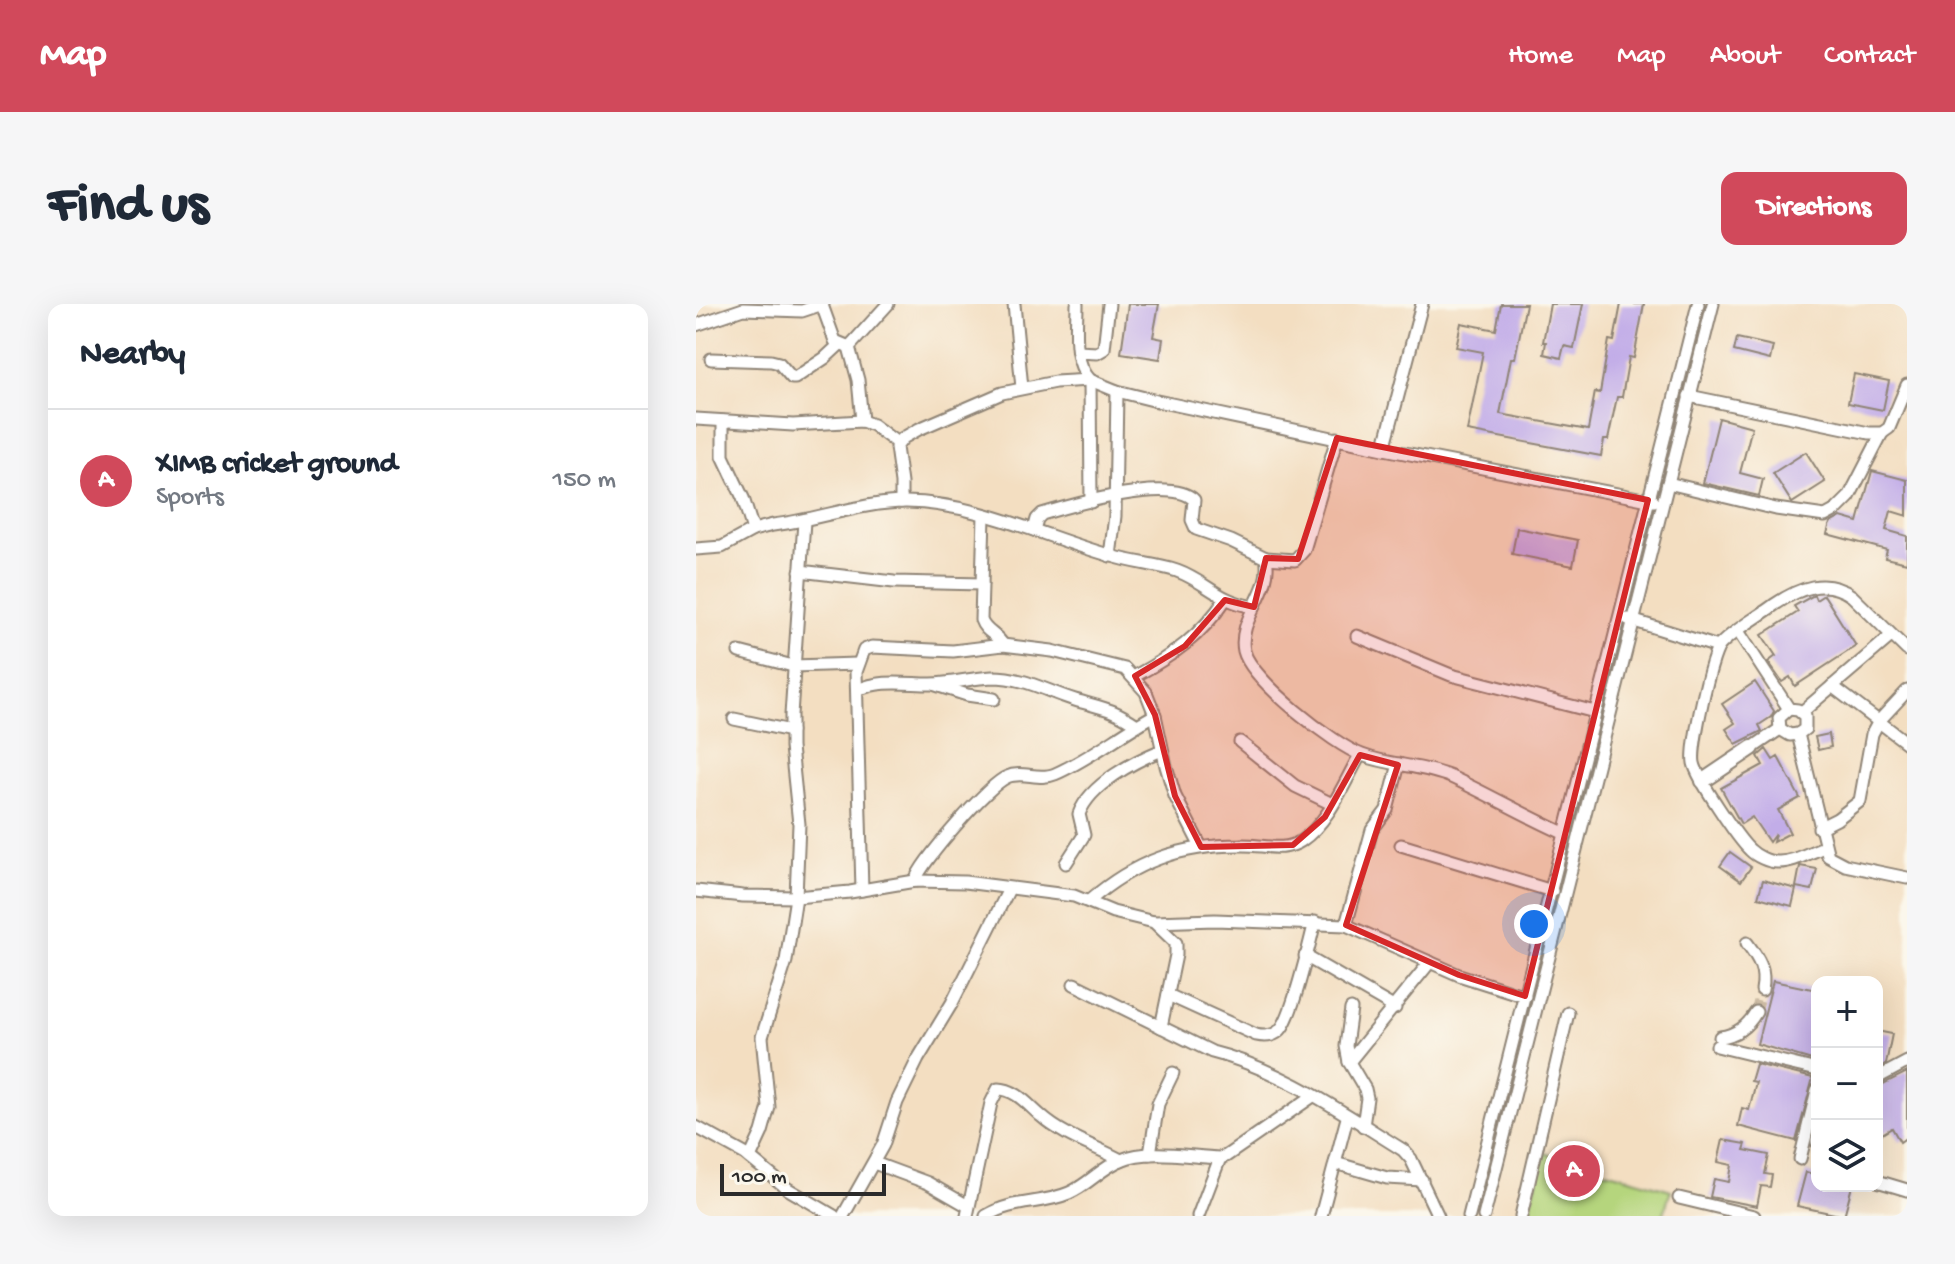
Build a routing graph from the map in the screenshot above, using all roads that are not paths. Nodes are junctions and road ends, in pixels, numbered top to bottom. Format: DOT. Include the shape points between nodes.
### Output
graph roads {
  1 [pos="822,304"];
  2 [pos="888,304"];
  3 [pos="1014,304"];
  4 [pos="1077,304"];
  5 [pos="1109,304"];
  6 [pos="1422,304"];
  7 [pos="1698,304"];
  8 [pos="1713,304"];
  9 [pos="696,325"];
  10 [pos="844,346"];
  11 [pos="1078,352"];
  12 [pos="711,359"];
  13 [pos="1090,380"];
  14 [pos="1907,385"];
  15 [pos="1022,388"];
  16 [pos="1117,391"];
  17 [pos="1689,396"];
  18 [pos="696,419"];
  19 [pos="723,421"];
  20 [pos="862,421"];
  21 [pos="1882,433"];
  22 [pos="1337,438"];
  23 [pos="897,443"];
  24 [pos="1384,449"];
  25 [pos="1668,483"];
  26 [pos="1115,496"];
  27 [pos="1648,500"];
  28 [pos="901,502"];
  29 [pos="1091,502"];
  30 [pos="1663,503"];
  31 [pos="984,515"];
  32 [pos="804,521"];
  33 [pos="753,530"];
  34 [pos="1034,530"];
  35 [pos="696,549"];
  36 [pos="1110,556"];
  37 [pos="1266,558"];
  38 [pos="800,571"];
  39 [pos="982,584"];
  40 [pos="1225,600"];
  41 [pos="1254,607"];
  42 [pos="1619,617"];
  43 [pos="1632,620"];
  44 [pos="1738,631"];
  45 [pos="1357,636"];
  46 [pos="1891,636"];
  47 [pos="1003,645"];
  48 [pos="1718,647"];
  49 [pos="1907,650"];
  50 [pos="739,652"];
  51 [pos="857,664"];
  52 [pos="793,666"];
  53 [pos="1135,676"];
  54 [pos="934,684"];
  55 [pos="1832,686"];
  56 [pos="858,690"];
  57 [pos="1907,691"];
  58 [pos="994,699"];
  59 [pos="1789,709"];
  60 [pos="1595,712"];
  61 [pos="1802,712"];
  62 [pos="1155,715"];
  63 [pos="734,719"];
  64 [pos="1879,721"];
  65 [pos="1137,725"];
  66 [pos="1780,729"];
  67 [pos="791,731"];
  68 [pos="1798,734"];
  69 [pos="1240,742"];
  70 [pos="1907,743"];
  71 [pos="1752,748"];
  72 [pos="1162,750"];
  73 [pos="1360,755"];
  74 [pos="1399,764"];
  75 [pos="1703,781"];
  76 [pos="1332,804"];
  77 [pos="1819,828"];
  78 [pos="1566,834"];
  79 [pos="1401,845"];
  80 [pos="1201,847"];
  81 [pos="1824,847"];
  82 [pos="1066,863"];
  83 [pos="1907,878"];
  84 [pos="915,881"];
  85 [pos="1009,889"];
  86 [pos="862,890"];
  87 [pos="696,891"];
  88 [pos="1552,891"];
  89 [pos="796,897"];
  90 [pos="1089,901"];
  91 [pos="1154,922"];
  92 [pos="1315,922"];
  93 [pos="1346,925"];
  94 [pos="1747,943"];
  95 [pos="1305,956"];
  96 [pos="1430,962"];
  97 [pos="1074,984"];
  98 [pos="1762,990"];
  99 [pos="1168,995"];
  100 [pos="1525,996"];
  101 [pos="1395,1008"];
  102 [pos="1351,1009"];
  103 [pos="1756,1012"];
  104 [pos="1568,1013"];
  105 [pos="1161,1027"];
  106 [pos="1349,1062"];
  107 [pos="1907,1062"];
  108 [pos="1811,1068"];
  109 [pos="1173,1073"];
  110 [pos="1883,1075"];
  111 [pos="1313,1096"];
  112 [pos="1811,1114"];
  113 [pos="1347,1118"];
  114 [pos="1363,1126"];
  115 [pos="696,1127"];
  116 [pos="1150,1154"];
  117 [pos="750,1158"];
  118 [pos="1220,1158"];
  119 [pos="1800,1159"];
  120 [pos="1121,1160"];
  121 [pos="874,1163"];
  122 [pos="1335,1163"];
  123 [pos="1422,1180"];
  124 [pos="1883,1183"];
  125 [pos="1907,1190"];
  126 [pos="1679,1198"];
  127 [pos="967,1211"];
  128 [pos="1436,1214"];
  129 [pos="834,1216"];
  130 [pos="843,1216"];
  131 [pos="986,1216"];
  132 [pos="1198,1216"];
  133 [pos="1321,1216"];
  134 [pos="1469,1216"];
  135 [pos="1484,1216"];
  136 [pos="1521,1216"];
  137 [pos="1754,1216"];
  1 -- 9 [label="street" via="802,311 743,309"];
  1 -- 10 [label="street" via="829,330"];
  2 -- 10 [label="street"];
  3 -- 15 [label="street"];
  4 -- 11 [label="street"];
  5 -- 11 [label="street" via="1104,349"];
  6 -- 24 [label="street"];
  7 -- 27 [label="street"];
  8 -- 17 [label="street"];
  10 -- 12 [label="street" via="795,378 771,361"];
  10 -- 20 [label="street" via="858,380"];
  11 -- 13 [label="street"];
  13 -- 15 [label="street"];
  13 -- 16 [label="street"];
  13 -- 29 [label="street"];
  14 -- 21 [label="street"];
  15 -- 23 [label="street" via="975,402"];
  16 -- 22 [label="street"];
  16 -- 26 [label="street"];
  17 -- 21 [label="street"];
  17 -- 25 [label="street"];
  18 -- 19 [label="street"];
  19 -- 20 [label="street"];
  19 -- 33 [label="street" via="723,456"];
  20 -- 23 [label="street"];
  21 -- 25 [label="street" via="1849,497 1825,516"];
  22 -- 24 [label="street"];
  22 -- 37 [label="street" via="1304,550 1295,560"];
  23 -- 28 [label="street"];
  24 -- 27 [label="street"];
  25 -- 30 [label="street"];
  26 -- 29 [label="street"];
  26 -- 36 [label="street"];
  26 -- 37 [label="street" via="1184,493 1194,500 1196,529"];
  27 -- 30 [label="street"];
  27 -- 42 [label="street"];
  28 -- 31 [label="street"];
  28 -- 32 [label="street"];
  29 -- 34 [label="street" via="1042,514"];
  30 -- 43 [label="street"];
  31 -- 34 [label="street"];
  31 -- 39 [label="street"];
  32 -- 33 [label="street"];
  32 -- 38 [label="street"];
  33 -- 35 [label="street" via="722,547"];
  34 -- 36 [label="street"];
  36 -- 40 [label="street" via="1177,571"];
  37 -- 41 [label="street" via="1267,577"];
  38 -- 39 [label="street" via="894,582"];
  38 -- 52 [label="street"];
  39 -- 47 [label="street" via="983,625"];
  40 -- 41 [label="street"];
  40 -- 53 [label="street" via="1185,646"];
  41 -- 73 [label="street" via="1244,650 1250,664 1277,695"];
  42 -- 43 [label="street"];
  42 -- 60 [label="street"];
  43 -- 48 [label="street"];
  43 -- 135 [label="street"];
  44 -- 46 [label="street" via="1786,597 1826,584 1852,596"];
  44 -- 48 [label="street"];
  44 -- 59 [label="street"];
  45 -- 60 [label="street" via="1451,675"];
  46 -- 49 [label="street"];
  46 -- 55 [label="street"];
  47 -- 51 [label="street" via="953,651 872,647 864,650"];
  47 -- 53 [label="street" via="1096,661"];
  48 -- 75 [label="street" via="1693,748 1694,766"];
  50 -- 52 [label="street"];
  51 -- 52 [label="street"];
  51 -- 56 [label="street"];
  52 -- 67 [label="street"];
  53 -- 62 [label="street"];
  54 -- 56 [label="street" via="878,684"];
  54 -- 58 [label="street"];
  54 -- 65 [label="street" via="1019,680 1115,710"];
  55 -- 61 [label="street"];
  55 -- 64 [label="street"];
  56 -- 86 [label="street"];
  57 -- 64 [label="street"];
  59 -- 61 [label="street"];
  59 -- 66 [label="street" via="1779,718"];
  60 -- 78 [label="street"];
  61 -- 68 [label="street" via="1806,725"];
  62 -- 65 [label="street"];
  62 -- 72 [label="street"];
  63 -- 67 [label="street"];
  64 -- 70 [label="street"];
  64 -- 77 [label="street" via="1860,801"];
  65 -- 84 [label="street" via="1052,776 1006,777 923,864"];
  66 -- 68 [label="street"];
  66 -- 71 [label="street"];
  67 -- 89 [label="street" via="798,804"];
  68 -- 77 [label="street"];
  69 -- 76 [label="street" via="1295,786"];
  71 -- 75 [label="main road"];
  72 -- 80 [label="street" via="1175,796"];
  72 -- 82 [label="street" via="1133,762 1086,803 1079,814 1084,835"];
  73 -- 74 [label="street"];
  73 -- 76 [label="street"];
  74 -- 78 [label="street" via="1448,776"];
  74 -- 93 [label="street" via="1387,810 1372,830"];
  75 -- 81 [label="street" via="1751,851 1765,859 1790,860"];
  76 -- 80 [label="street" via="1313,831 1284,848"];
  77 -- 81 [label="street"];
  78 -- 88 [label="street"];
  79 -- 88 [label="street"];
  80 -- 90 [label="street" via="1133,868"];
  81 -- 83 [label="street" via="1834,861"];
  84 -- 85 [label="street"];
  84 -- 86 [label="street"];
  85 -- 90 [label="street"];
  85 -- 121 [label="street" via="918,1059"];
  86 -- 89 [label="street"];
  87 -- 89 [label="street"];
  88 -- 100 [label="street"];
  89 -- 117 [label="street" via="786,961 762,1037 769,1107"];
  90 -- 91 [label="street"];
  91 -- 92 [label="street"];
  91 -- 99 [label="street" via="1176,943"];
  92 -- 93 [label="street"];
  92 -- 95 [label="street"];
  93 -- 96 [label="street"];
  94 -- 98 [label="street" via="1760,960"];
  95 -- 99 [label="street" via="1282,1028 1266,1037"];
  95 -- 101 [label="street"];
  96 -- 100 [label="street"];
  96 -- 101 [label="street"];
  97 -- 105 [label="street"];
  99 -- 105 [label="street"];
  100 -- 134 [label="street"];
  101 -- 106 [label="street"];
  102 -- 106 [label="street"];
  103 -- 108 [label="street" via="1751,1022 1719,1042"];
  104 -- 136 [label="street"];
  105 -- 111 [label="street" via="1212,1052 1255,1065"];
  106 -- 114 [label="street" via="1367,1098"];
  107 -- 110 [label="street"];
  109 -- 116 [label="street" via="1158,1104"];
  111 -- 113 [label="street"];
  111 -- 118 [label="street"];
  112 -- 119 [label="street"];
  113 -- 114 [label="street"];
  113 -- 122 [label="street"];
  114 -- 123 [label="street" via="1403,1150"];
  115 -- 117 [label="street"];
  116 -- 118 [label="street"];
  116 -- 120 [label="street"];
  117 -- 129 [label="street"];
  118 -- 132 [label="street"];
  120 -- 127 [label="street" via="1056,1128 1020,1097 998,1089"];
  120 -- 131 [label="street" via="1068,1193 1001,1207"];
  121 -- 127 [label="street" via="928,1183"];
  121 -- 130 [label="street"];
  122 -- 123 [label="street" via="1387,1178"];
  122 -- 133 [label="street"];
  123 -- 128 [label="street"];
  124 -- 125 [label="street"];
  126 -- 137 [label="street"];
}
